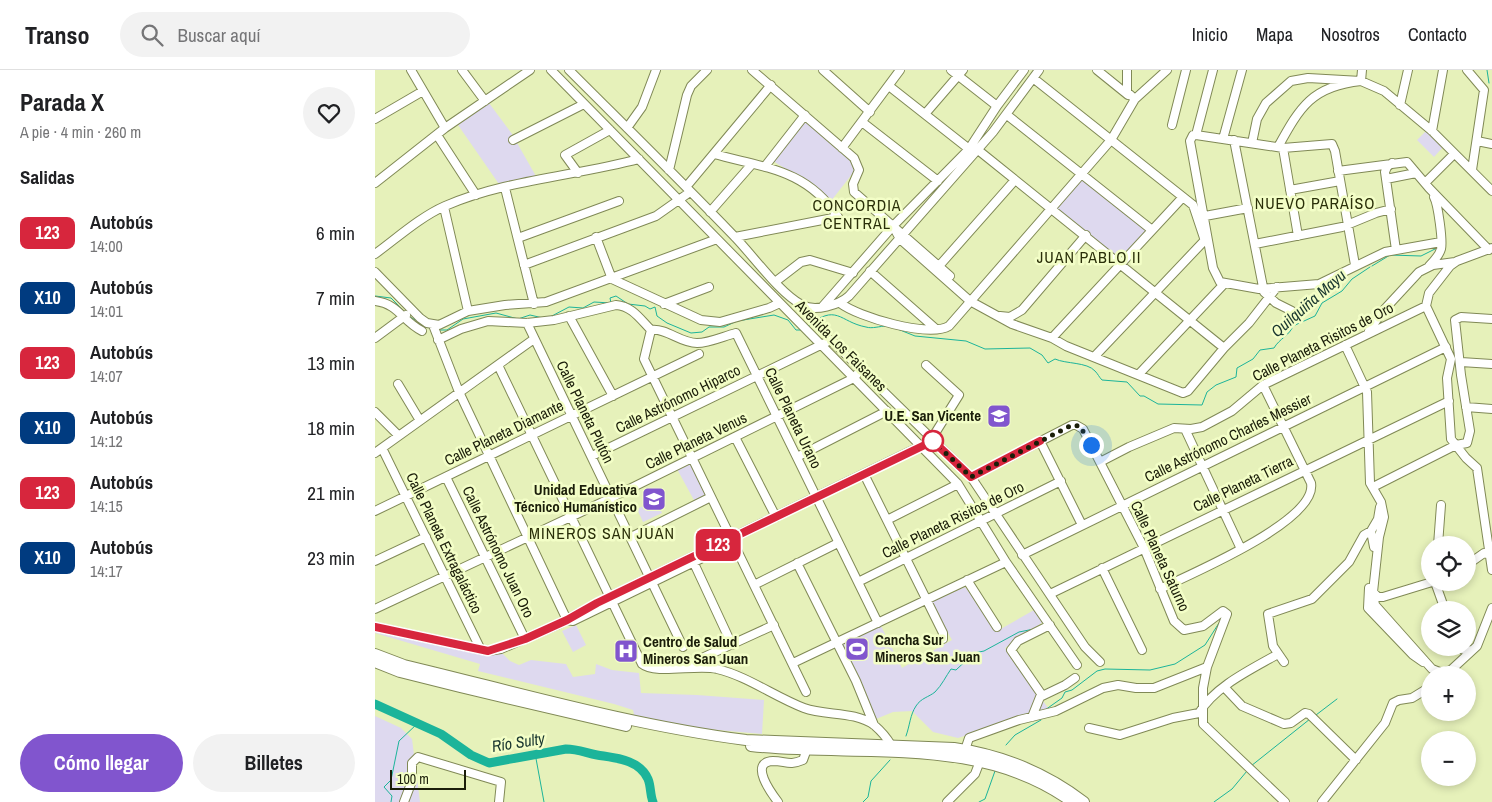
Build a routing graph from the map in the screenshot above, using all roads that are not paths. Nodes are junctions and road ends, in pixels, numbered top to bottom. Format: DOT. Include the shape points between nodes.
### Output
graph roads {
  1 [pos="411,70"];
  2 [pos="462,70"];
  3 [pos="531,70"];
  4 [pos="551,70"];
  5 [pos="569,70"];
  6 [pos="656,70"];
  7 [pos="707,70"];
  8 [pos="752,70"];
  9 [pos="767,70"];
  10 [pos="823,70"];
  11 [pos="838,70"];
  12 [pos="900,70"];
  13 [pos="951,70"];
  14 [pos="1023,70"];
  15 [pos="1039,70"];
  16 [pos="1098,70"];
  17 [pos="1127,70"];
  18 [pos="1157,70"];
  19 [pos="1167,70"];
  20 [pos="1186,70"];
  21 [pos="1213,70"];
  22 [pos="1242,70"];
  23 [pos="1362,70"];
  24 [pos="1408,70"];
  25 [pos="1443,70"];
  26 [pos="1467,70"];
  27 [pos="960,73"];
  28 [pos="832,77"];
  29 [pos="761,78"];
  30 [pos="1033,78"];
  31 [pos="1361,81"];
  32 [pos="1153,82"];
  33 [pos="771,85"];
  34 [pos="889,86"];
  35 [pos="423,91"];
  36 [pos="1488,97"];
  37 [pos="1133,98"];
  38 [pos="485,101"];
  39 [pos="584,104"];
  40 [pos="1400,105"];
  41 [pos="997,106"];
  42 [pos="870,112"];
  43 [pos="925,114"];
  44 [pos="1007,114"];
  45 [pos="805,115"];
  46 [pos="375,119"];
  47 [pos="861,122"];
  48 [pos="1172,125"];
  49 [pos="445,128"];
  50 [pos="627,128"];
  51 [pos="610,130"];
  52 [pos="1432,131"];
  53 [pos="1196,134"];
  54 [pos="437,135"];
  55 [pos="1223,139"];
  56 [pos="513,140"];
  57 [pos="1111,140"];
  58 [pos="1234,140"];
  59 [pos="1477,141"];
  60 [pos="1252,143"];
  61 [pos="1492,144"];
  62 [pos="843,148"];
  63 [pos="1281,148"];
  64 [pos="973,149"];
  65 [pos="652,153"];
  66 [pos="714,154"];
  67 [pos="1454,154"];
  68 [pos="640,161"];
  69 [pos="1392,163"];
  70 [pos="752,164"];
  71 [pos="766,165"];
  72 [pos="669,170"];
  73 [pos="1472,170"];
  74 [pos="1339,171"];
  75 [pos="578,173"];
  76 [pos="1416,173"];
  77 [pos="1081,174"];
  78 [pos="1386,179"];
  79 [pos="1015,180"];
  80 [pos="1340,180"];
  81 [pos="938,181"];
  82 [pos="375,183"];
  83 [pos="1427,186"];
  84 [pos="505,188"];
  85 [pos="688,189"];
  86 [pos="1290,190"];
  87 [pos="1492,191"];
  88 [pos="476,195"];
  89 [pos="1183,197"];
  90 [pos="680,200"];
  91 [pos="619,201"];
  92 [pos="443,207"];
  93 [pos="1051,207"];
  94 [pos="1248,208"];
  95 [pos="1391,210"];
  96 [pos="710,212"];
  97 [pos="1205,216"];
  98 [pos="1347,224"];
  99 [pos="893,226"];
  100 [pos="1152,230"];
  101 [pos="733,234"];
  102 [pos="1086,235"];
  103 [pos="1298,236"];
  104 [pos="596,237"];
  105 [pos="902,237"];
  106 [pos="518,238"];
  107 [pos="1205,240"];
  108 [pos="718,241"];
  109 [pos="1441,242"];
  110 [pos="1255,244"];
  111 [pos="1490,249"];
  112 [pos="1396,250"];
  113 [pos="375,254"];
  114 [pos="1211,256"];
  115 [pos="1457,261"];
  116 [pos="1121,264"];
  117 [pos="524,265"];
  118 [pos="1355,265"];
  119 [pos="939,266"];
  120 [pos="1428,267"];
  121 [pos="871,271"];
  122 [pos="375,272"];
  123 [pos="853,273"];
  124 [pos="612,279"];
  125 [pos="775,282"];
  126 [pos="1224,284"];
  127 [pos="709,287"];
  128 [pos="1277,287"];
  129 [pos="1264,288"];
  130 [pos="1156,292"];
  131 [pos="1269,298"];
  132 [pos="973,300"];
  133 [pos="375,301"];
  134 [pos="780,303"];
  135 [pos="840,303"];
  136 [pos="534,304"];
  137 [pos="664,304"];
  138 [pos="823,306"];
  139 [pos="1426,306"];
  140 [pos="412,310"];
  141 [pos="468,311"];
  142 [pos="1293,311"];
  143 [pos="569,316"];
  144 [pos="1000,316"];
  145 [pos="403,317"];
  146 [pos="1492,319"];
  147 [pos="1191,320"];
  148 [pos="527,323"];
  149 [pos="940,329"];
  150 [pos="651,330"];
  151 [pos="422,331"];
  152 [pos="435,332"];
  153 [pos="1368,333"];
  154 [pos="375,338"];
  155 [pos="1051,338"];
  156 [pos="534,339"];
  157 [pos="831,340"];
  158 [pos="1345,345"];
  159 [pos="820,346"];
  160 [pos="1445,347"];
  161 [pos="1224,348"];
  162 [pos="699,354"];
  163 [pos="1094,357"];
  164 [pos="1461,362"];
  165 [pos="1451,364"];
  166 [pos="1492,364"];
  167 [pos="498,365"];
  168 [pos="926,365"];
  169 [pos="862,368"];
  170 [pos="1139,374"];
  171 [pos="1461,375"];
  172 [pos="652,376"];
  173 [pos="757,376"];
  174 [pos="854,378"];
  175 [pos="398,384"];
  176 [pos="1263,385"];
  177 [pos="1365,387"];
  178 [pos="459,392"];
  179 [pos="613,396"];
  180 [pos="1449,401"];
  181 [pos="1466,407"];
  182 [pos="1492,409"];
  183 [pos="887,411"];
  184 [pos="375,412"];
  185 [pos="572,415"];
  186 [pos="672,416"];
  187 [pos="776,416"];
  188 [pos="419,419"];
  189 [pos="1283,426"];
  190 [pos="1185,429"];
  191 [pos="398,435"];
  192 [pos="531,435"];
  193 [pos="735,437"];
  194 [pos="1370,439"];
  195 [pos="933,441"];
  196 [pos="1040,441"];
  197 [pos="1456,445"];
  198 [pos="923,447"];
  199 [pos="379,450"];
  200 [pos="489,456"];
  201 [pos="592,456"];
  202 [pos="693,457"];
  203 [pos="797,457"];
  204 [pos="1100,462"];
  205 [pos="1202,466"];
  206 [pos="1305,470"];
  207 [pos="865,476"];
  208 [pos="446,477"];
  209 [pos="971,477"];
  210 [pos="1061,482"];
  211 [pos="958,484"];
  212 [pos="1373,487"];
  213 [pos="407,497"];
  214 [pos="711,497"];
  215 [pos="611,498"];
  216 [pos="817,500"];
  217 [pos="1381,502"];
  218 [pos="1121,505"];
  219 [pos="1441,505"];
  220 [pos="1223,509"];
  221 [pos="375,511"];
  222 [pos="570,516"];
  223 [pos="995,516"];
  224 [pos="776,517"];
  225 [pos="887,520"];
  226 [pos="983,522"];
  227 [pos="1083,525"];
  228 [pos="1371,531"];
  229 [pos="1438,536"];
  230 [pos="426,537"];
  231 [pos="527,537"];
  232 [pos="631,537"];
  233 [pos="732,541"];
  234 [pos="838,543"];
  235 [pos="1144,548"];
  236 [pos="1241,549"];
  237 [pos="1489,554"];
  238 [pos="1022,555"];
  239 [pos="485,557"];
  240 [pos="906,559"];
  241 [pos="1476,559"];
  242 [pos="692,560"];
  243 [pos="375,561"];
  244 [pos="1006,562"];
  245 [pos="797,563"];
  246 [pos="1102,568"];
  247 [pos="1492,570"];
  248 [pos="445,576"];
  249 [pos="651,580"];
  250 [pos="967,580"];
  251 [pos="858,582"];
  252 [pos="754,585"];
  253 [pos="1421,586"];
  254 [pos="1160,589"];
  255 [pos="1373,592"];
  256 [pos="1050,594"];
  257 [pos="611,600"];
  258 [pos="926,601"];
  259 [pos="1375,605"];
  260 [pos="1492,608"];
  261 [pos="375,609"];
  262 [pos="1375,615"];
  263 [pos="567,620"];
  264 [pos="878,623"];
  265 [pos="774,625"];
  266 [pos="1050,625"];
  267 [pos="375,627"];
  268 [pos="997,627"];
  269 [pos="525,639"];
  270 [pos="943,639"];
  271 [pos="835,643"];
  272 [pos="1476,643"];
  273 [pos="732,645"];
  274 [pos="683,648"];
  275 [pos="481,650"];
  276 [pos="1142,650"];
  277 [pos="375,654"];
  278 [pos="1278,654"];
  279 [pos="1466,656"];
  280 [pos="375,662"];
  281 [pos="1100,662"];
  282 [pos="1284,662"];
  283 [pos="793,663"];
  284 [pos="1428,663"];
  285 [pos="1077,665"];
  286 [pos="1430,666"];
  287 [pos="1456,666"];
  288 [pos="689,667"];
  289 [pos="1207,667"];
  290 [pos="1075,678"];
  291 [pos="1225,688"];
  292 [pos="805,692"];
  293 [pos="1421,692"];
  294 [pos="1042,695"];
  295 [pos="1203,706"];
  296 [pos="1032,717"];
  297 [pos="874,725"];
  298 [pos="1089,728"];
  299 [pos="891,745"];
  300 [pos="807,749"];
  301 [pos="965,750"];
  302 [pos="1356,760"];
  303 [pos="980,761"];
  304 [pos="404,802"];
  305 [pos="499,802"];
  306 [pos="778,802"];
  307 [pos="947,802"];
  308 [pos="1072,802"];
  309 [pos="1084,802"];
  310 [pos="1285,802"];
  311 [pos="1322,802"];
  1 -- 35 [label="street"];
  2 -- 38 [label="street"];
  3 -- 38 [label="street"];
  4 -- 39 [label="street"];
  5 -- 50 [label="street, Avenida Los Faisanes"];
  6 -- 50 [label="street" via="642,107"];
  7 -- 72 [label="street" via="687,95"];
  8 -- 29 [label="street"];
  9 -- 29 [label="street"];
  10 -- 28 [label="street"];
  11 -- 28 [label="street"];
  12 -- 34 [label="street"];
  13 -- 27 [label="street"];
  14 -- 41 [label="street"];
  15 -- 30 [label="street"];
  16 -- 37 [label="street"];
  17 -- 37 [label="street" via="1126,88"];
  18 -- 32 [label="street"];
  19 -- 32 [label="street"];
  20 -- 48 [label="street"];
  21 -- 53 [label="street"];
  22 -- 55 [label="street"];
  23 -- 31 [label="street"];
  24 -- 40 [label="street"];
  25 -- 52 [label="street"];
  26 -- 36 [label="street"];
  27 -- 41 [label="street"];
  27 -- 43 [label="street"];
  28 -- 42 [label="street"];
  29 -- 33 [label="street"];
  30 -- 44 [label="street"];
  30 -- 57 [label="street"];
  31 -- 40 [label="street" via="1374,85"];
  31 -- 60 [label="street" via="1309,78 1291,82 1265,103 1257,119"];
  31 -- 63 [label="street" via="1334,87 1310,98 1298,112"];
  32 -- 37 [label="street"];
  33 -- 45 [label="street"];
  33 -- 66 [label="street"];
  34 -- 42 [label="street"];
  34 -- 43 [label="street"];
  35 -- 46 [label="street"];
  35 -- 49 [label="street"];
  36 -- 59 [label="street"];
  37 -- 57 [label="street"];
  38 -- 49 [label="street"];
  39 -- 51 [label="street"];
  39 -- 56 [label="street"];
  40 -- 52 [label="street"];
  41 -- 64 [label="street"];
  42 -- 47 [label="street"];
  43 -- 64 [label="street"];
  44 -- 64 [label="street"];
  44 -- 77 [label="street"];
  45 -- 62 [label="street"];
  45 -- 71 [label="street"];
  47 -- 62 [label="street"];
  47 -- 81 [label="street"];
  49 -- 54 [label="street"];
  50 -- 65 [label="street, Avenida Los Faisanes"];
  51 -- 68 [label="street"];
  51 -- 75 [label="street" via="565,154"];
  52 -- 67 [label="street"];
  53 -- 55 [label="street"];
  53 -- 97 [label="street" via="1190,141"];
  54 -- 82 [label="street"];
  54 -- 88 [label="street"];
  55 -- 58 [label="street"];
  57 -- 77 [label="street"];
  57 -- 89 [label="street"];
  58 -- 60 [label="street"];
  58 -- 94 [label="street"];
  59 -- 61 [label="street"];
  59 -- 73 [label="street"];
  60 -- 63 [label="street"];
  62 -- 99 [label="street" via="858,163 859,170 852,188"];
  63 -- 74 [label="street" via="1332,144"];
  63 -- 86 [label="street"];
  64 -- 79 [label="street"];
  64 -- 81 [label="street"];
  64 -- 105 [label="street"];
  65 -- 68 [label="street"];
  65 -- 72 [label="street, Avenida Los Faisanes"];
  66 -- 70 [label="street"];
  66 -- 85 [label="street"];
  67 -- 73 [label="street"];
  67 -- 83 [label="street"];
  68 -- 75 [label="street"];
  68 -- 90 [label="street, Avenida Los Faisanes"];
  69 -- 74 [label="street"];
  69 -- 76 [label="street" via="1407,162"];
  69 -- 78 [label="street" via="1385,169"];
  70 -- 71 [label="street"];
  70 -- 96 [label="street"];
  71 -- 101 [label="street" via="795,177 814,190 838,217"];
  72 -- 85 [label="street, Avenida Los Faisanes"];
  73 -- 87 [label="street"];
  74 -- 80 [label="street"];
  75 -- 84 [label="street"];
  76 -- 78 [label="street"];
  76 -- 83 [label="street"];
  77 -- 93 [label="street"];
  77 -- 100 [label="street"];
  78 -- 95 [label="street"];
  79 -- 93 [label="street"];
  79 -- 119 [label="street"];
  80 -- 86 [label="street"];
  80 -- 98 [label="street"];
  81 -- 99 [label="street"];
  83 -- 109 [label="street" via="1437,202"];
  83 -- 111 [label="street"];
  84 -- 88 [label="street"];
  84 -- 106 [label="street"];
  85 -- 90 [label="street"];
  85 -- 96 [label="street, Avenida Los Faisanes"];
  86 -- 103 [label="street"];
  88 -- 92 [label="street"];
  89 -- 100 [label="street"];
  89 -- 107 [label="street" via="1196,209"];
  90 -- 104 [label="street" via="656,216"];
  90 -- 108 [label="street, Avenida Los Faisanes"];
  91 -- 106 [label="street"];
  92 -- 113 [label="street"];
  92 -- 141 [label="street"];
  93 -- 102 [label="street"];
  93 -- 132 [label="street"];
  94 -- 97 [label="street"];
  94 -- 110 [label="street"];
  95 -- 98 [label="street"];
  95 -- 112 [label="street"];
  96 -- 101 [label="street, Avenida Los Faisanes"];
  97 -- 114 [label="street"];
  98 -- 103 [label="street"];
  98 -- 118 [label="street"];
  99 -- 105 [label="street"];
  99 -- 123 [label="street"];
  100 -- 116 [label="street"];
  101 -- 108 [label="street"];
  101 -- 125 [label="street, Avenida Los Faisanes"];
  102 -- 116 [label="street"];
  102 -- 144 [label="street" via="1022,310 1010,317"];
  103 -- 110 [label="street"];
  104 -- 117 [label="street"];
  104 -- 124 [label="street"];
  105 -- 119 [label="street"];
  105 -- 121 [label="street"];
  105 -- 132 [label="street"];
  106 -- 117 [label="street"];
  107 -- 114 [label="street"];
  107 -- 130 [label="street"];
  108 -- 124 [label="street"];
  108 -- 134 [label="street, Avenida Los Faisanes"];
  109 -- 112 [label="street"];
  109 -- 120 [label="street" via="1438,255"];
  110 -- 129 [label="street"];
  111 -- 115 [label="street"];
  112 -- 118 [label="street"];
  114 -- 126 [label="street" via="1215,276"];
  115 -- 120 [label="street"];
  115 -- 139 [label="street" via="1433,287"];
  116 -- 130 [label="street"];
  116 -- 155 [label="street"];
  117 -- 136 [label="street"];
  118 -- 128 [label="street" via="1319,284"];
  119 -- 132 [label="street"];
  120 -- 153 [label="street" via="1406,284"];
  121 -- 135 [label="street"];
  121 -- 149 [label="street"];
  122 -- 140 [label="street"];
  123 -- 125 [label="street" via="806,260"];
  123 -- 138 [label="street"];
  124 -- 136 [label="street"];
  124 -- 137 [label="street"];
  125 -- 138 [label="street, Avenida Los Faisanes" via="801,305"];
  126 -- 129 [label="street"];
  126 -- 147 [label="street"];
  127 -- 137 [label="street"];
  128 -- 129 [label="street"];
  128 -- 131 [label="street"];
  129 -- 131 [label="street"];
  130 -- 147 [label="street"];
  130 -- 163 [label="street"];
  131 -- 142 [label="street"];
  131 -- 161 [label="street"];
  132 -- 144 [label="street"];
  132 -- 149 [label="street"];
  133 -- 145 [label="street" via="394,306"];
  134 -- 137 [label="street" via="720,322 701,320"];
  134 -- 159 [label="street, Avenida Los Faisanes"];
  135 -- 138 [label="street"];
  135 -- 149 [label="street" via="878,321"];
  136 -- 141 [label="street"];
  139 -- 153 [label="street, Calle Planeta Risitos de Oro"];
  139 -- 160 [label="street"];
  140 -- 145 [label="street"];
  140 -- 152 [label="street"];
  141 -- 152 [label="street" via="439,324"];
  143 -- 148 [label="street"];
  143 -- 150 [label="street" via="624,306"];
  143 -- 179 [label="street"];
  144 -- 155 [label="street" via="1012,324"];
  145 -- 151 [label="street"];
  145 -- 154 [label="street"];
  146 -- 164 [label="street" via="1461,317 1455,320"];
  147 -- 161 [label="street"];
  147 -- 170 [label="street"];
  148 -- 152 [label="street" via="488,321"];
  148 -- 156 [label="street, Calle Planeta Plutón"];
  150 -- 172 [label="street" via="644,359"];
  150 -- 173 [label="street, Calle Planeta Urano" via="659,329 696,343 736,333"];
  152 -- 178 [label="street"];
  153 -- 158 [label="street, Calle Planeta Risitos de Oro"];
  155 -- 163 [label="street"];
  156 -- 167 [label="street"];
  156 -- 185 [label="street, Calle Planeta Plutón"];
  157 -- 159 [label="street, Calle Astrónomo Hiparco"];
  157 -- 169 [label="street, Avenida Los Faisanes"];
  158 -- 176 [label="street, Calle Planeta Risitos de Oro"];
  158 -- 177 [label="street"];
  159 -- 173 [label="street, Calle Astrónomo Hiparco"];
  159 -- 174 [label="street, Avenida Los Faisanes"];
  160 -- 165 [label="street"];
  160 -- 177 [label="street, Calle Astrónomo Charles Messier"];
  161 -- 170 [label="street" via="1183,393"];
  162 -- 172 [label="street, Calle Planeta Diamante"];
  163 -- 170 [label="street"];
  164 -- 166 [label="street"];
  164 -- 171 [label="street"];
  165 -- 171 [label="street"];
  165 -- 180 [label="street" via="1447,378"];
  167 -- 178 [label="street"];
  167 -- 192 [label="street"];
  168 -- 195 [label="street" via="959,395"];
  169 -- 174 [label="street, Calle Planeta Venus"];
  169 -- 195 [label="street, Avenida Los Faisanes"];
  171 -- 181 [label="street"];
  172 -- 179 [label="street, Calle Planeta Diamante"];
  172 -- 186 [label="street"];
  173 -- 186 [label="street, Calle Astrónomo Hiparco"];
  173 -- 187 [label="street, Calle Planeta Urano"];
  174 -- 183 [label="street, Avenida Los Faisanes"];
  174 -- 187 [label="street, Calle Planeta Venus"];
  175 -- 188 [label="street"];
  176 -- 189 [label="street"];
  176 -- 190 [label="street, Calle Planeta Risitos de Oro" via="1223,416 1202,427"];
  177 -- 189 [label="street, Calle Astrónomo Charles Messier"];
  177 -- 194 [label="street"];
  178 -- 188 [label="street"];
  178 -- 200 [label="street"];
  179 -- 185 [label="street, Calle Planeta Diamante"];
  180 -- 194 [label="street, Calle Planeta Tierra"];
  180 -- 197 [label="street" via="1451,439"];
  181 -- 182 [label="street"];
  181 -- 197 [label="street" via="1471,431 1469,439 1464,445"];
  183 -- 198 [label="street, Avenida Los Faisanes"];
  183 -- 203 [label="street"];
  184 -- 191 [label="street"];
  185 -- 192 [label="street, Calle Planeta Diamante"];
  185 -- 201 [label="street, Calle Planeta Plutón"];
  186 -- 201 [label="street, Calle Astrónomo Hiparco"];
  186 -- 202 [label="street"];
  187 -- 193 [label="street, Calle Planeta Venus"];
  187 -- 203 [label="street, Calle Planeta Urano"];
  188 -- 191 [label="street"];
  189 -- 205 [label="street, Calle Astrónomo Charles Messier"];
  189 -- 206 [label="street"];
  190 -- 204 [label="street, Calle Planeta Risitos de Oro" via="1175,428"];
  190 -- 205 [label="street"];
  191 -- 199 [label="street"];
  192 -- 200 [label="street, Calle Planeta Diamante"];
  192 -- 222 [label="street"];
  193 -- 202 [label="street, Calle Planeta Venus"];
  193 -- 224 [label="street"];
  194 -- 206 [label="street, Calle Planeta Tierra"];
  194 -- 212 [label="street" via="1369,477"];
  195 -- 198 [label="street"];
  195 -- 209 [label="street, Avenida Los Faisanes"];
  196 -- 204 [label="street, Calle Planeta Saturno" via="1076,424 1083,429"];
  196 -- 209 [label="street"];
  196 -- 210 [label="street"];
  197 -- 212 [label="street"];
  197 -- 237 [label="street" via="1477,468"];
  198 -- 207 [label="street"];
  198 -- 211 [label="street, Avenida Los Faisanes"];
  199 -- 213 [label="street, Calle Planeta Extragaláctico"];
  200 -- 208 [label="street, Calle Planeta Diamante"];
  200 -- 231 [label="street"];
  201 -- 215 [label="street, Calle Planeta Plutón"];
  202 -- 214 [label="street"];
  202 -- 215 [label="street, Calle Planeta Venus"];
  203 -- 216 [label="street, Calle Planeta Urano"];
  204 -- 218 [label="street, Calle Planeta Saturno"];
  205 -- 218 [label="street, Calle Astrónomo Charles Messier"];
  205 -- 220 [label="street"];
  206 -- 220 [label="street, Calle Planeta Tierra"];
  206 -- 236 [label="street" via="1311,483 1311,494 1293,517"];
  207 -- 216 [label="street"];
  207 -- 225 [label="street"];
  208 -- 213 [label="street, Calle Planeta Diamante"];
  208 -- 239 [label="street, Calle Astrónomo Juan Oro"];
  209 -- 223 [label="street, Avenida Los Faisanes"];
  210 -- 223 [label="street, Calle Planeta Risitos de Oro"];
  210 -- 227 [label="street"];
  211 -- 225 [label="street"];
  211 -- 226 [label="street, Avenida Los Faisanes"];
  212 -- 217 [label="street"];
  213 -- 221 [label="street, Calle Planeta Diamante"];
  213 -- 230 [label="street, Calle Planeta Extragaláctico"];
  214 -- 232 [label="street"];
  214 -- 233 [label="street"];
  215 -- 222 [label="street, Calle Planeta Venus"];
  215 -- 232 [label="street, Calle Planeta Plutón"];
  216 -- 224 [label="street"];
  216 -- 233 [label="street"];
  216 -- 234 [label="street, Calle Planeta Urano"];
  217 -- 228 [label="street" via="1378,519"];
  217 -- 255 [label="street" via="1384,517"];
  218 -- 227 [label="street, Calle Astrónomo Charles Messier"];
  218 -- 235 [label="street, Calle Planeta Saturno"];
  219 -- 229 [label="street"];
  220 -- 235 [label="street, Calle Planeta Tierra"];
  220 -- 236 [label="street"];
  222 -- 231 [label="street, Calle Planeta Venus"];
  222 -- 257 [label="street"];
  223 -- 226 [label="street, Calle Planeta Risitos de Oro"];
  223 -- 238 [label="street, Avenida Los Faisanes"];
  224 -- 233 [label="street"];
  225 -- 240 [label="street"];
  226 -- 240 [label="street, Calle Planeta Risitos de Oro"];
  226 -- 244 [label="street, Avenida Los Faisanes"];
  227 -- 238 [label="street, Calle Astrónomo Charles Messier"];
  228 -- 262 [label="street" via="1374,544 1367,605"];
  228 -- 278 [label="street" via="1364,535 1349,562 1312,598 1269,614 1271,635"];
  230 -- 243 [label="street"];
  230 -- 248 [label="street, Calle Planeta Extragaláctico"];
  231 -- 239 [label="street, Calle Planeta Venus"];
  231 -- 263 [label="street"];
  232 -- 249 [label="street, Calle Planeta Plutón"];
  233 -- 242 [label="street"];
  233 -- 252 [label="street"];
  234 -- 245 [label="street"];
  234 -- 251 [label="street, Calle Planeta Urano"];
  235 -- 246 [label="street, Calle Planeta Tierra"];
  235 -- 254 [label="street, Calle Planeta Saturno"];
  236 -- 254 [label="street"];
  237 -- 241 [label="street" via="1484,553"];
  237 -- 247 [label="street"];
  238 -- 256 [label="street, Avenida Los Faisanes"];
  239 -- 248 [label="street, Calle Planeta Venus"];
  239 -- 269 [label="street, Calle Astrónomo Juan Oro"];
  240 -- 251 [label="street, Calle Planeta Risitos de Oro"];
  240 -- 258 [label="street"];
  242 -- 249 [label="street"];
  242 -- 273 [label="street"];
  244 -- 250 [label="street"];
  244 -- 266 [label="street, Avenida Los Faisanes"];
  245 -- 252 [label="street"];
  245 -- 271 [label="street"];
  246 -- 256 [label="street, Calle Planeta Tierra"];
  246 -- 276 [label="street"];
  248 -- 261 [label="street, Calle Planeta Venus"];
  248 -- 275 [label="street, Calle Planeta Extragaláctico"];
  249 -- 257 [label="street"];
  249 -- 274 [label="street, Calle Planeta Plutón"];
  250 -- 258 [label="street"];
  250 -- 268 [label="street"];
  251 -- 264 [label="street, Calle Planeta Urano"];
  252 -- 265 [label="street"];
  253 -- 255 [label="street" via="1383,597"];
  254 -- 289 [label="street, Calle Planeta Saturno" via="1174,621 1184,630 1203,626 1223,611 1227,614"];
  255 -- 259 [label="street"];
  256 -- 281 [label="street, Avenida Los Faisanes" via="1085,647"];
  257 -- 263 [label="street"];
  257 -- 288 [label="street" via="645,667"];
  258 -- 264 [label="street"];
  258 -- 270 [label="street"];
  259 -- 262 [label="street"];
  259 -- 284 [label="street"];
  260 -- 272 [label="street"];
  262 -- 284 [label="street" via="1413,655"];
  263 -- 269 [label="street"];
  264 -- 271 [label="street"];
  265 -- 273 [label="street"];
  265 -- 283 [label="street"];
  266 -- 285 [label="street, Avenida Los Faisanes"];
  266 -- 294 [label="street" via="1018,641 1011,650"];
  267 -- 275 [label="street"];
  269 -- 275 [label="street" via="501,649"];
  271 -- 283 [label="street"];
  271 -- 297 [label="street" via="856,681"];
  273 -- 288 [label="street" via="691,662"];
  277 -- 299 [label="highway" via="404,665 687,731 746,740"];
  278 -- 282 [label="street"];
  278 -- 291 [label="street" via="1239,675"];
  279 -- 287 [label="street"];
  280 -- 300 [label="highway" via="408,674 619,724 736,745"];
  283 -- 292 [label="street"];
  284 -- 286 [label="street"];
  288 -- 297 [label="street" via="724,671 805,709 845,715"];
  289 -- 295 [label="street"];
  289 -- 296 [label="street" via="1154,688 1118,685 1103,688 1057,711"];
  290 -- 294 [label="street"];
  291 -- 295 [label="street"];
  291 -- 302 [label="street" via="1243,706 1284,724 1309,714"];
  293 -- 302 [label="street" via="1393,703 1385,723"];
  294 -- 296 [label="street"];
  295 -- 298 [label="street" via="1199,713 1120,735"];
  295 -- 310 [label="street" via="1204,727"];
  296 -- 301 [label="street" via="969,738"];
  297 -- 299 [label="street"];
  299 -- 301 [label="highway"];
  300 -- 303 [label="highway" via="935,754"];
  300 -- 306 [label="street" via="803,760 792,765 769,762 762,767 762,776"];
  301 -- 309 [label="highway" via="992,754 1029,769"];
  302 -- 311 [label="street"];
  303 -- 307 [label="street" via="975,774"];
  303 -- 308 [label="highway" via="1020,773"];
  304 -- 305 [label="street" via="412,781 412,763 418,757 501,782"];
}
